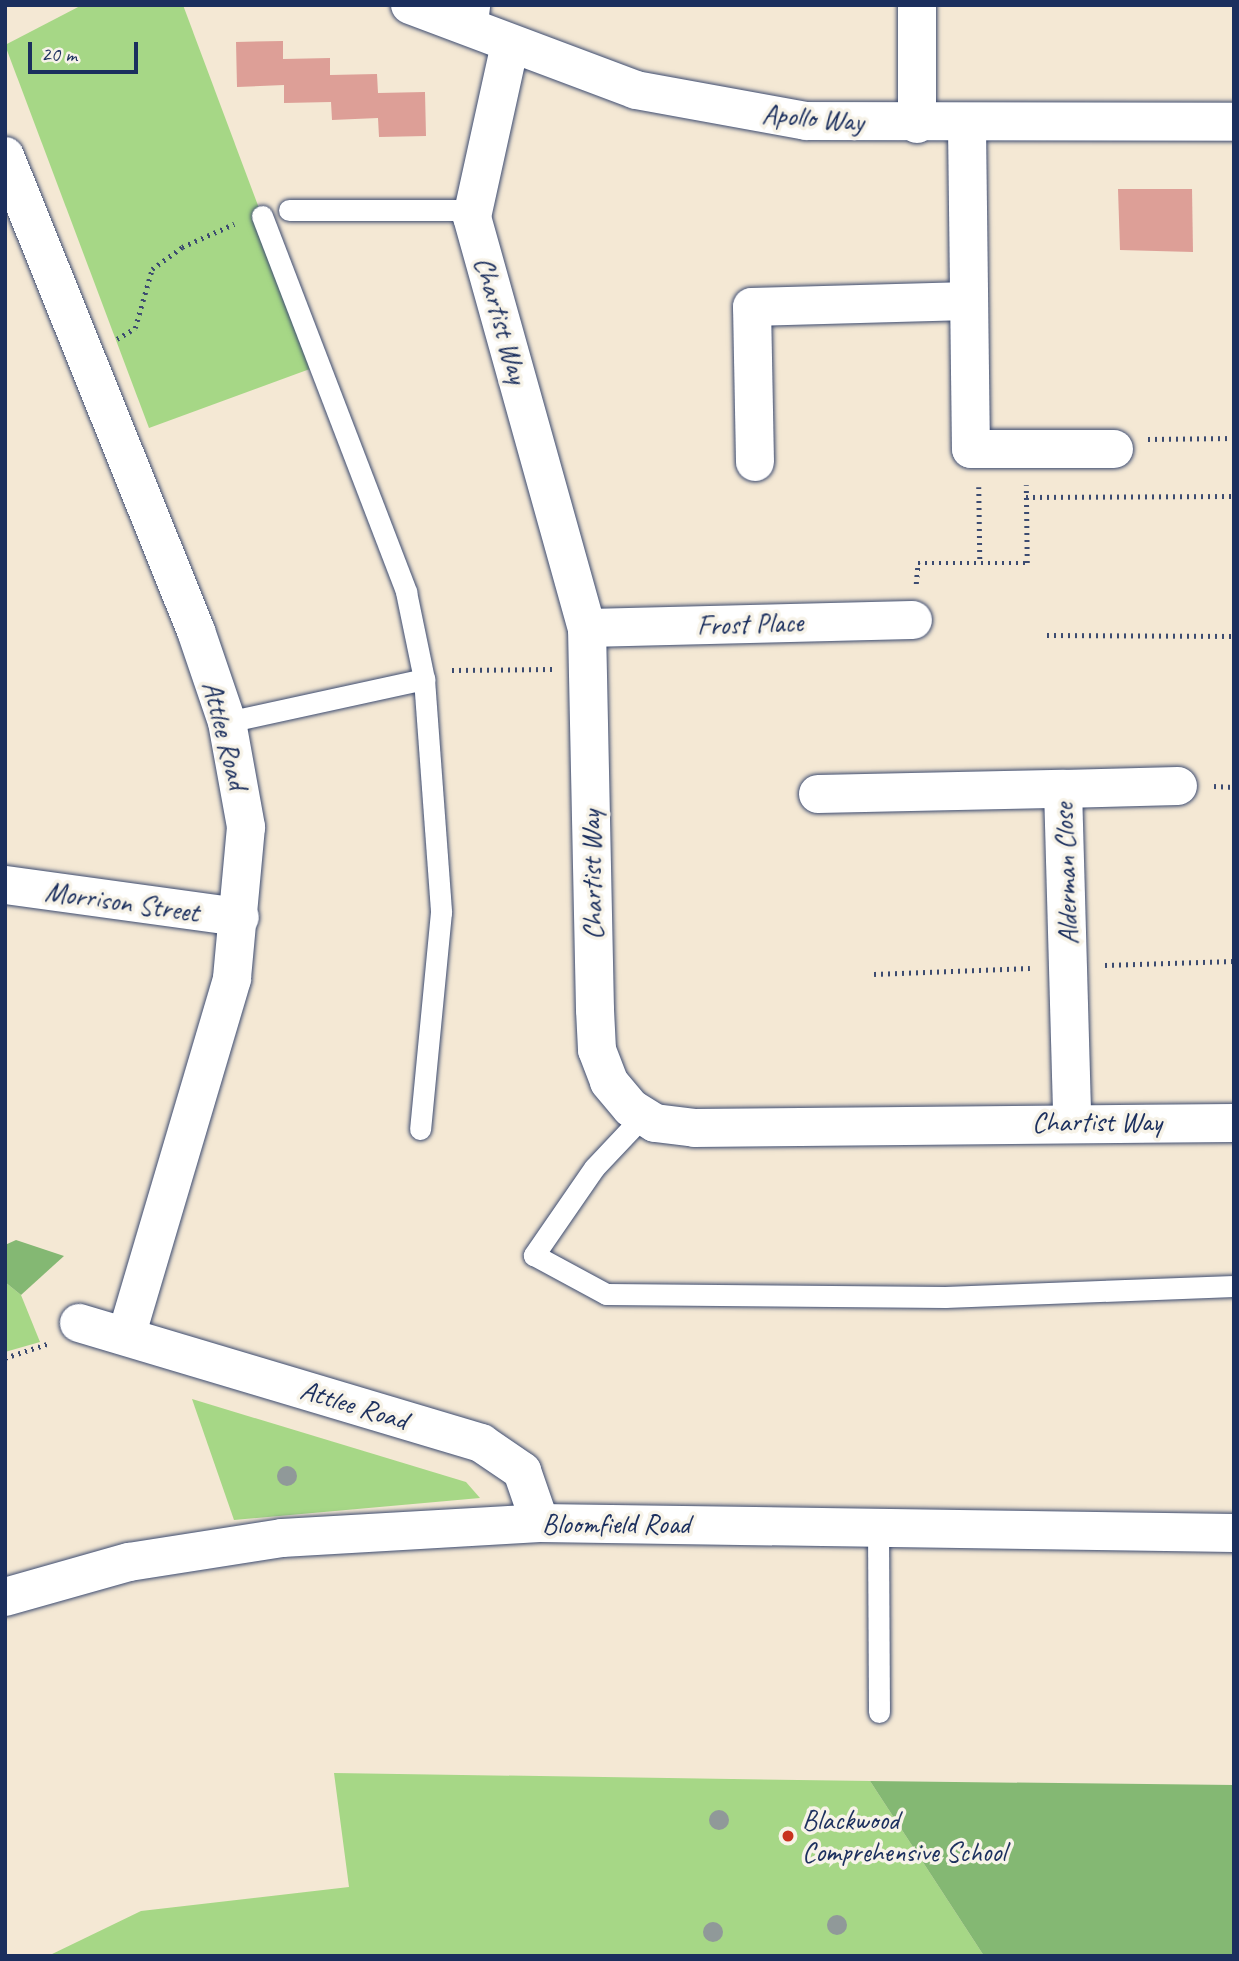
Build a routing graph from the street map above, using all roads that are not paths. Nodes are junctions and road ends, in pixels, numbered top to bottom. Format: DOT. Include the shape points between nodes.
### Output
graph roads {
  1 [pos="410,5"];
  2 [pos="918,5"];
  3 [pos="488,27"];
  4 [pos="1234,122"];
  5 [pos="917,124"];
  6 [pos="967,126"];
  7 [pos="5,156"];
  8 [pos="289,210"];
  9 [pos="474,210"];
  10 [pos="262,216"];
  11 [pos="968,302"];
  12 [pos="1114,449"];
  13 [pos="755,462"];
  14 [pos="914,620"];
  15 [pos="587,628"];
  16 [pos="424,679"];
  17 [pos="227,722"];
  18 [pos="1178,786"];
  19 [pos="1063,789"];
  20 [pos="818,794"];
  21 [pos="5,885"];
  22 [pos="240,918"];
  23 [pos="643,1116"];
  24 [pos="1072,1121"];
  25 [pos="1234,1123"];
  26 [pos="420,1129"];
  27 [pos="1234,1286"];
  28 [pos="79,1323"];
  29 [pos="126,1336"];
  30 [pos="540,1523"];
  31 [pos="878,1526"];
  32 [pos="1234,1533"];
  33 [pos="5,1597"];
  34 [pos="879,1712"];
  1 -- 3 [label="street, Apollo Way"];
  2 -- 5 [label="street"];
  3 -- 5 [label="street, Apollo Way" via="636,90 806,121"];
  3 -- 9 [label="street, Chartist Way"];
  4 -- 6 [label="street, Apollo Way"];
  5 -- 6 [label="street, Apollo Way"];
  6 -- 11 [label="street"];
  7 -- 17 [label="street, Attlee Road"];
  8 -- 9 [label="lane"];
  9 -- 15 [label="street, Chartist Way"];
  10 -- 16 [label="lane" via="406,592"];
  11 -- 12 [label="street" via="971,449"];
  11 -- 13 [label="street" via="752,307"];
  14 -- 15 [label="street, Frost Place"];
  15 -- 23 [label="street, Chartist Way" via="597,1050 609,1082"];
  16 -- 17 [label="lane"];
  16 -- 26 [label="lane" via="441,912"];
  17 -- 22 [label="street, Attlee Road" via="246,827"];
  18 -- 19 [label="street"];
  19 -- 20 [label="street, Alderman Close"];
  19 -- 24 [label="street, Alderman Close"];
  21 -- 22 [label="street, Morrison Street"];
  22 -- 29 [label="street, Attlee Road" via="232,979"];
  23 -- 24 [label="street, Chartist Way" via="694,1128"];
  23 -- 27 [label="lane" via="594,1168 534,1255 606,1294 945,1297"];
  24 -- 25 [label="street, Chartist Way"];
  28 -- 29 [label="street, Attlee Road"];
  29 -- 30 [label="street, Attlee Road" via="481,1443 522,1471"];
  30 -- 31 [label="street, Bloomfield Road"];
  30 -- 33 [label="street, Bloomfield Road" via="282,1538 129,1562"];
  31 -- 32 [label="street, Bloomfield Road"];
  31 -- 34 [label="lane"];
}
